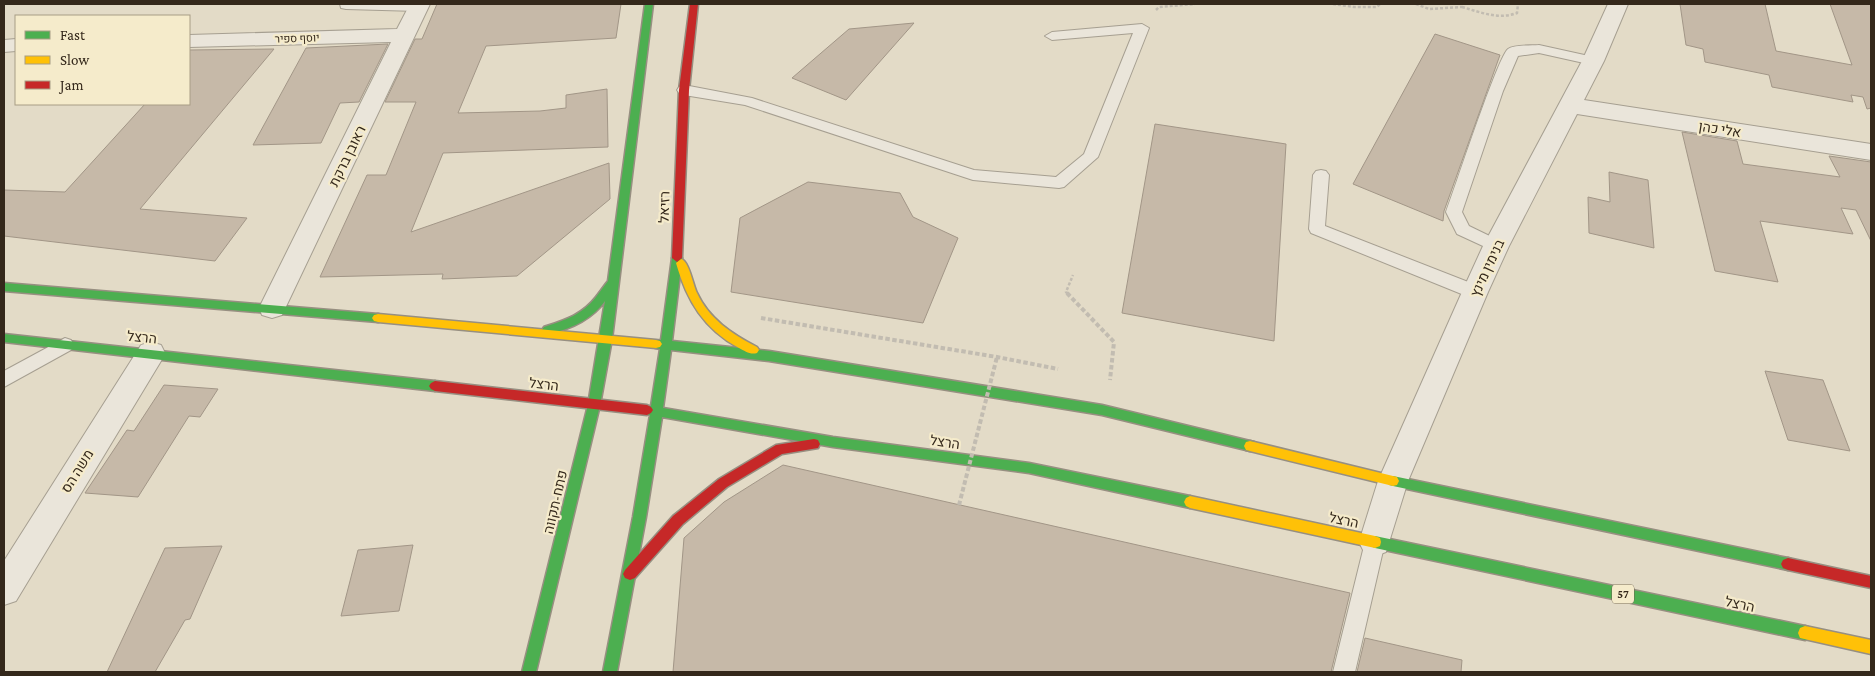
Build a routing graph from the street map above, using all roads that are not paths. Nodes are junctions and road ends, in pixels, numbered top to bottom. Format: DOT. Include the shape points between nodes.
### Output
graph roads {
  1 [pos="649,4"];
  2 [pos="694,4"];
  3 [pos="1618,4"];
  4 [pos="346,5"];
  5 [pos="419,6"];
  6 [pos="406,35"];
  7 [pos="1052,36"];
  8 [pos="190,41"];
  9 [pos="1593,61"];
  10 [pos="684,90"];
  11 [pos="1569,105"];
  12 [pos="1871,152"];
  13 [pos="1321,175"];
  14 [pos="1496,246"];
  15 [pos="678,247"];
  16 [pos="613,281"];
  17 [pos="4,287"];
  18 [pos="1475,292"];
  19 [pos="272,308"];
  20 [pos="541,332"];
  21 [pos="4,338"];
  22 [pos="606,339"];
  23 [pos="65,345"];
  24 [pos="667,346"];
  25 [pos="150,353"];
  26 [pos="769,356"];
  27 [pos="4,380"];
  28 [pos="594,405"];
  29 [pos="655,411"];
  30 [pos="834,442"];
  31 [pos="1394,481"];
  32 [pos="1375,542"];
  33 [pos="630,574"];
  34 [pos="1871,582"];
  35 [pos="4,590"];
  36 [pos="1871,647"];
  37 [pos="529,672"];
  38 [pos="610,672"];
  39 [pos="1344,672"];
  1 -- 16 [label="main road"];
  2 -- 10 [label="main road, רזיאל"];
  3 -- 9 [label="street, בנימין מינץ"];
  4 -- 5 [label="lane"];
  5 -- 6 [label="street, ראובן ברקת"];
  6 -- 8 [label="street, יוסף ספיר"];
  6 -- 19 [label="street, ראובן ברקת"];
  7 -- 10 [label="lane" via="1142,28 1090,157 1059,183 974,175 747,101"];
  9 -- 11 [label="street, בנימין מינץ"];
  9 -- 14 [label="lane" via="1539,48 1512,52 1454,212 1463,230"];
  10 -- 15 [label="main road, רזיאל"];
  11 -- 12 [label="street, אלי כהן"];
  11 -- 14 [label="street, בנימין מינץ"];
  13 -- 18 [label="lane" via="1317,229"];
  14 -- 18 [label="street, בנימין מינץ"];
  15 -- 24 [label="main road, רזיאל"];
  15 -- 26 [label="main road" via="692,298 709,323 726,336"];
  16 -- 20 [label="main road" via="602,301 591,312 573,324"];
  16 -- 22 [label="main road"];
  17 -- 19 [label="main road"];
  18 -- 31 [label="street, בנימין מינץ"];
  19 -- 20 [label="main road"];
  20 -- 22 [label="main road"];
  21 -- 23 [label="main road, הרצל"];
  22 -- 24 [label="main road"];
  22 -- 28 [label="main road, פתח-תקווה"];
  23 -- 25 [label="main road, הרצל"];
  23 -- 27 [label="lane"];
  24 -- 26 [label="main road"];
  24 -- 29 [label="main road, רזיאל"];
  25 -- 28 [label="main road, הרצל"];
  25 -- 35 [label="street, משה הס"];
  26 -- 31 [label="main road" via="1102,410"];
  28 -- 29 [label="main road, הרצל"];
  28 -- 37 [label="main road, פתח-תקווה"];
  29 -- 30 [label="main road, הרצל"];
  29 -- 33 [label="main road"];
  30 -- 32 [label="main road, הרצל" via="1028,468"];
  30 -- 33 [label="main road" via="780,449 723,483 678,520"];
  31 -- 32 [label="street, בנימין מינץ"];
  31 -- 34 [label="main road"];
  32 -- 36 [label="main road, הרצל / 57"];
  32 -- 39 [label="lane"];
  33 -- 38 [label="main road"];
}
